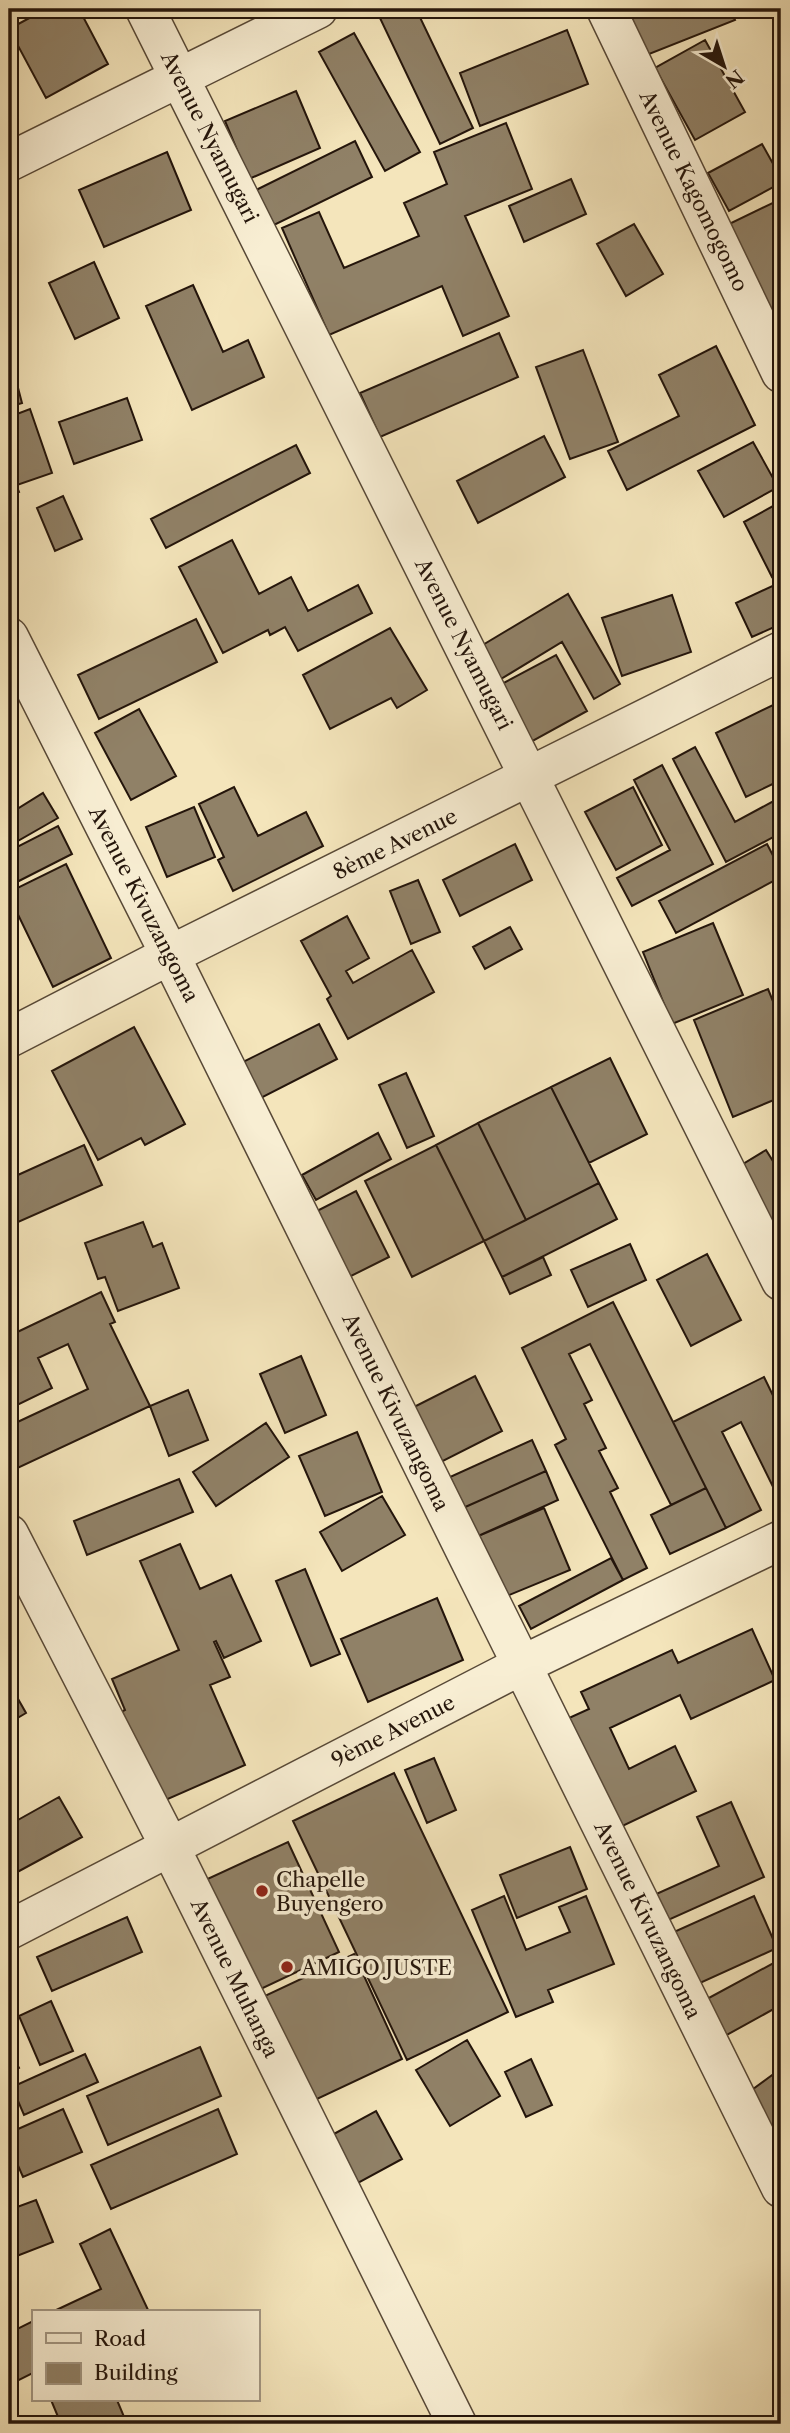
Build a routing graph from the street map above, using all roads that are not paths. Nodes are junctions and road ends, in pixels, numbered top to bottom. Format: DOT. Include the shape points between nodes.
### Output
graph roads {
  1 [pos="145,9"];
  2 [pos="318,9"];
  3 [pos="606,9"];
  4 [pos="179,77"];
  5 [pos="9,162"];
  6 [pos="781,373"];
  7 [pos="9,637"];
  8 [pos="781,651"];
  9 [pos="531,777"];
  10 [pos="170,955"];
  11 [pos="9,1038"];
  12 [pos="781,1281"];
  13 [pos="9,1534"];
  14 [pos="781,1540"];
  15 [pos="522,1665"];
  16 [pos="170,1847"];
  17 [pos="9,1930"];
  18 [pos="781,2188"];
  19 [pos="457,2424"];
  1 -- 4 [label="street, Avenue Nyamugari"];
  2 -- 4 [label="street"];
  3 -- 6 [label="street, Avenue Kagomogomo"];
  4 -- 5 [label="street"];
  4 -- 9 [label="street, Avenue Nyamugari"];
  7 -- 10 [label="street, Avenue Kivuzangoma"];
  8 -- 9 [label="street, 8ème Avenue"];
  9 -- 10 [label="street, 8ème Avenue"];
  9 -- 12 [label="street, Avenue Nyamugari"];
  10 -- 11 [label="street, 8ème Avenue"];
  10 -- 15 [label="street, Avenue Kivuzangoma"];
  13 -- 16 [label="street, Avenue Muhanga"];
  14 -- 15 [label="street, 9ème Avenue"];
  15 -- 16 [label="street, 9ème Avenue"];
  15 -- 18 [label="street, Avenue Kivuzangoma"];
  16 -- 17 [label="street, 9ème Avenue"];
  16 -- 19 [label="street, Avenue Muhanga"];
}
